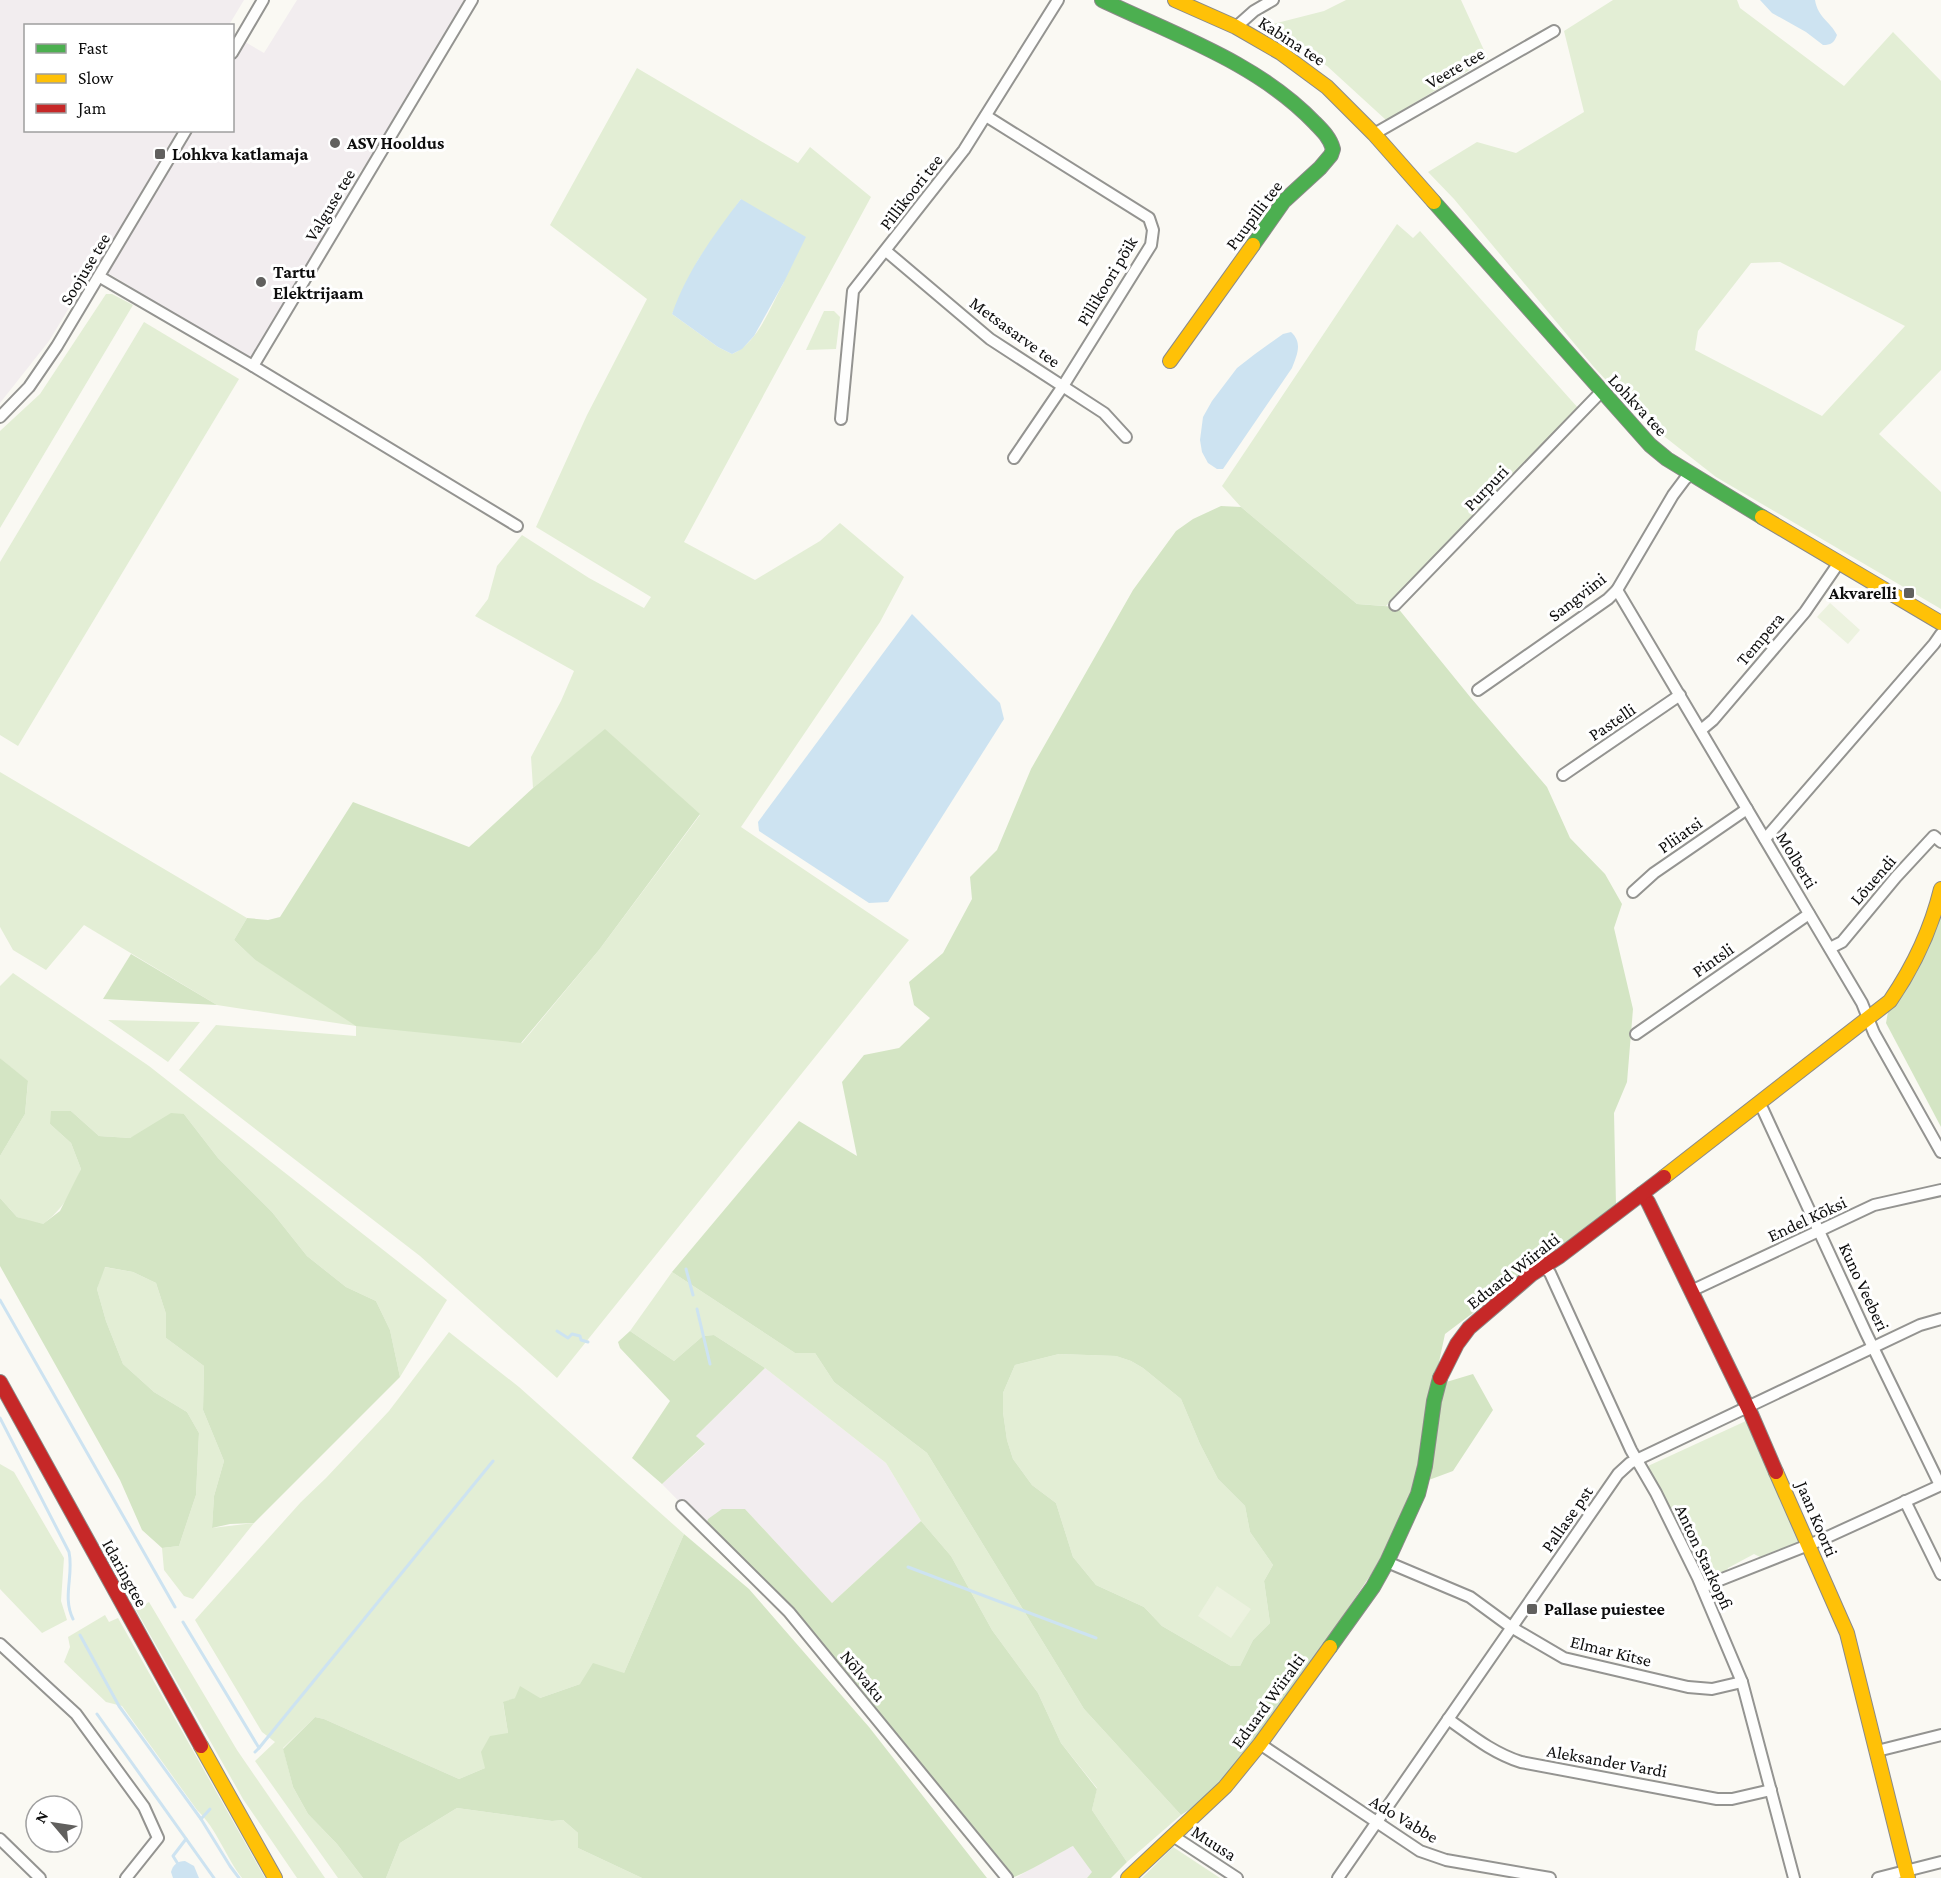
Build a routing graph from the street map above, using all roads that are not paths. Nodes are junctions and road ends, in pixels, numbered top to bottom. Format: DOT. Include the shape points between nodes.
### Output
graph roads {
  1 [pos="263,0"];
  2 [pos="472,0"];
  3 [pos="1058,0"];
  4 [pos="1102,0"];
  5 [pos="1175,0"];
  6 [pos="1273,0"];
  7 [pos="1236,27"];
  8 [pos="1554,31"];
  9 [pos="234,50"];
  10 [pos="986,116"];
  11 [pos="185,132"];
  12 [pos="1374,134"];
  13 [pos="886,251"];
  14 [pos="100,277"];
  15 [pos="1170,361"];
  16 [pos="253,366"];
  17 [pos="1063,386"];
  18 [pos="1601,392"];
  19 [pos="0,417"];
  20 [pos="841,419"];
  21 [pos="1126,437"];
  22 [pos="1014,458"];
  23 [pos="1690,475"];
  24 [pos="517,526"];
  25 [pos="1838,564"];
  26 [pos="1617,590"];
  27 [pos="1395,605"];
  28 [pos="1941,623"];
  29 [pos="1941,634"];
  30 [pos="1478,690"];
  31 [pos="1680,695"];
  32 [pos="1701,730"];
  33 [pos="1563,776"];
  34 [pos="1747,809"];
  35 [pos="1765,839"];
  36 [pos="1941,842"];
  37 [pos="1941,890"];
  38 [pos="1633,892"];
  39 [pos="1809,914"];
  40 [pos="1830,948"];
  41 [pos="1868,1019"];
  42 [pos="1636,1034"];
  43 [pos="1758,1104"];
  44 [pos="1941,1152"];
  45 [pos="1941,1190"];
  46 [pos="1642,1194"];
  47 [pos="1820,1231"];
  48 [pos="1544,1267"];
  49 [pos="1690,1291"];
  50 [pos="1941,1319"];
  51 [pos="1874,1347"];
  52 [pos="0,1382"];
  53 [pos="1747,1406"];
  54 [pos="1637,1458"];
  55 [pos="1940,1485"];
  56 [pos="1905,1501"];
  57 [pos="682,1506"];
  58 [pos="1809,1544"];
  59 [pos="1387,1562"];
  60 [pos="1941,1574"];
  61 [pos="1702,1587"];
  62 [pos="1511,1627"];
  63 [pos="0,1644"];
  64 [pos="1742,1682"];
  65 [pos="1448,1719"];
  66 [pos="1941,1735"];
  67 [pos="1260,1744"];
  68 [pos="1877,1751"];
  69 [pos="221,1781"];
  70 [pos="1771,1790"];
  71 [pos="1376,1822"];
  72 [pos="1173,1836"];
  73 [pos="0,1839"];
  74 [pos="1941,1862"];
  75 [pos="1907,1874"];
  76 [pos="40,1878"];
  77 [pos="126,1878"];
  78 [pos="275,1878"];
  79 [pos="286,1878"];
  80 [pos="1007,1878"];
  81 [pos="1128,1878"];
  82 [pos="1237,1878"];
  83 [pos="1338,1878"];
  84 [pos="1550,1878"];
  85 [pos="1794,1878"];
  86 [pos="1878,1878"];
  1 -- 9 [label="street"];
  2 -- 16 [label="street, Valguse tee"];
  3 -- 10 [label="street, Pillikoori tee"];
  4 -- 15 [label="street, Puupilli tee" via="1267,81 1305,111 1333,149 1327,163 1284,201"];
  5 -- 7 [label="street, Kabina tee"];
  6 -- 7 [label="street"];
  7 -- 12 [label="street, Kabina tee" via="1281,52 1328,87"];
  8 -- 12 [label="street, Veere tee"];
  10 -- 13 [label="street, Pillikoori tee"];
  10 -- 17 [label="street, Pillikoori põik" via="1149,218 1154,230 1151,244"];
  11 -- 14 [label="street, Soojuse tee"];
  12 -- 18 [label="street, Lohkva tee"];
  13 -- 17 [label="street, Metsasarve tee" via="990,339"];
  13 -- 20 [label="street, Pillikoori tee" via="853,291"];
  14 -- 16 [label="street"];
  14 -- 19 [label="street, Soojuse tee" via="29,387"];
  16 -- 24 [label="street"];
  17 -- 21 [label="street, Metsasarve tee" via="1104,413"];
  17 -- 22 [label="street, Pillikoori põik"];
  18 -- 23 [label="street, Lohkva tee" via="1650,445"];
  18 -- 27 [label="street, Purpuri"];
  23 -- 25 [label="street, Lohkva tee"];
  23 -- 26 [label="street, Sangviini" via="1673,495"];
  25 -- 28 [label="street, Lohkva tee"];
  25 -- 32 [label="street, Tempera" via="1805,612"];
  26 -- 30 [label="street, Sangviini"];
  26 -- 31 [label="street, Molberti"];
  29 -- 35 [label="street"];
  31 -- 32 [label="street, Molberti"];
  31 -- 33 [label="street, Pastelli"];
  32 -- 34 [label="street, Molberti"];
  34 -- 35 [label="street, Molberti"];
  34 -- 38 [label="street, Pliiatsi"];
  35 -- 39 [label="street, Molberti"];
  36 -- 40 [label="street, Lõuendi" via="1934,836 1842,942"];
  37 -- 41 [label="street, Eduard Wiiralti" via="1920,952 1904,981 1890,1001"];
  39 -- 40 [label="street, Molberti"];
  39 -- 42 [label="street, Pintsli"];
  40 -- 41 [label="street, Molberti"];
  41 -- 43 [label="street, Eduard Wiiralti"];
  41 -- 44 [label="street, Molberti"];
  43 -- 46 [label="street, Eduard Wiiralti"];
  43 -- 47 [label="street, Kuno Veeberi"];
  45 -- 47 [label="street, Endel Kõksi" via="1874,1205"];
  46 -- 48 [label="street, Eduard Wiiralti"];
  46 -- 49 [label="street, Jaan Koorti"];
  47 -- 49 [label="street, Endel Kõksi"];
  47 -- 51 [label="street, Kuno Veeberi"];
  48 -- 54 [label="street, Anton Starkopfi"];
  48 -- 59 [label="street, Eduard Wiiralti" via="1478,1319 1448,1360 1434,1401 1418,1494"];
  49 -- 53 [label="street, Jaan Koorti"];
  50 -- 51 [label="street, Pallase pst"];
  51 -- 53 [label="street, Pallase pst"];
  51 -- 55 [label="street, Kuno Veeberi"];
  52 -- 69 [label="street, Idaringtee"];
  53 -- 54 [label="street, Pallase pst"];
  53 -- 58 [label="street, Jaan Koorti"];
  54 -- 61 [label="street, Anton Starkopfi"];
  54 -- 62 [label="street, Pallase pst" via="1618,1474"];
  55 -- 56 [label="street"];
  56 -- 58 [label="street"];
  56 -- 60 [label="street"];
  57 -- 80 [label="street, Nõlvaku" via="789,1612"];
  58 -- 61 [label="street"];
  58 -- 68 [label="street, Jaan Koorti" via="1846,1633"];
  59 -- 62 [label="street, Elmar Kitse" via="1470,1597"];
  59 -- 67 [label="street, Eduard Wiiralti"];
  61 -- 64 [label="street, Anton Starkopfi"];
  62 -- 64 [label="street, Elmar Kitse" via="1564,1658 1688,1687 1712,1689"];
  62 -- 65 [label="street, Pallase pst"];
  63 -- 77 [label="street" via="76,1714 152,1821 158,1838"];
  64 -- 70 [label="street, Anton Starkopfi"];
  65 -- 70 [label="street, Aleksander Vardi" via="1490,1749 1521,1762 1717,1799"];
  65 -- 71 [label="street, Pallase pst"];
  66 -- 68 [label="street"];
  67 -- 71 [label="street, Ado Vabbe"];
  67 -- 72 [label="street, Eduard Wiiralti" via="1225,1787"];
  68 -- 75 [label="street, Jaan Koorti"];
  69 -- 78 [label="street, Idaringtee"];
  69 -- 79 [label="street, Idaringtee"];
  70 -- 85 [label="street, Anton Starkopfi"];
  71 -- 83 [label="street, Pallase pst"];
  71 -- 84 [label="street, Ado Vabbe" via="1432,1857"];
  72 -- 81 [label="street, Eduard Wiiralti"];
  72 -- 82 [label="street, Muusa"];
  73 -- 76 [label="street"];
  74 -- 75 [label="street"];
  75 -- 86 [label="street"];
}
